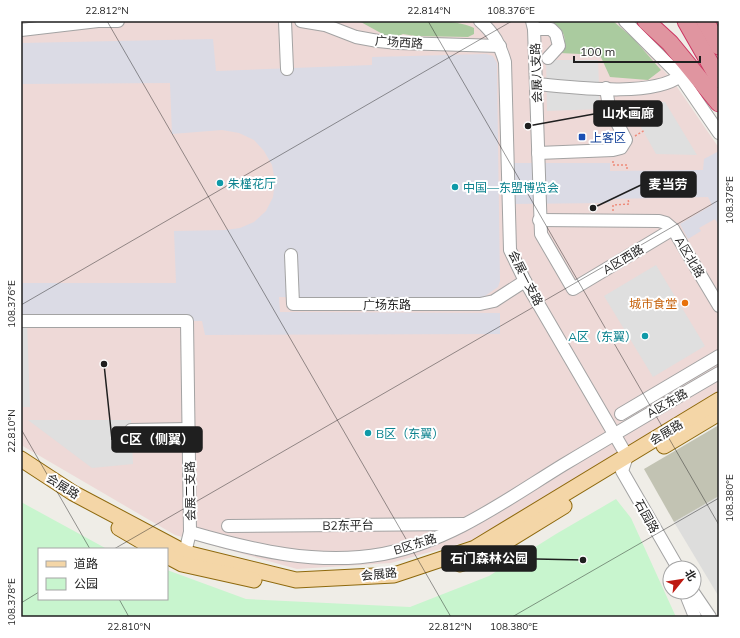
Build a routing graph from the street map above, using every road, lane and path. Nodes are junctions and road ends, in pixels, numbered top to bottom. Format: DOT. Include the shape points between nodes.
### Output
graph roads {
  1 [pos="118,21"];
  2 [pos="285,21"];
  3 [pos="301,21"];
  4 [pos="480,21"];
  5 [pos="625,21"];
  6 [pos="646,21"];
  7 [pos="686,21"];
  8 [pos="705,21"];
  9 [pos="533,25"];
  10 [pos="656,27"];
  11 [pos="21,30"];
  12 [pos="500,46"];
  13 [pos="719,46"];
  14 [pos="548,58"];
  15 [pos="287,70"];
  16 [pos="680,76"];
  17 [pos="719,79"];
  18 [pos="536,84"];
  19 [pos="606,88"];
  20 [pos="719,103"];
  21 [pos="719,133"];
  22 [pos="613,150"];
  23 [pos="538,153"];
  24 [pos="627,171"];
  25 [pos="628,199"];
  26 [pos="539,220"];
  27 [pos="613,221"];
  28 [pos="673,229"];
  29 [pos="292,255"];
  30 [pos="525,281"];
  31 [pos="574,289"];
  32 [pos="719,306"];
  33 [pos="21,321"];
  34 [pos="719,356"];
  35 [pos="719,373"];
  36 [pos="719,400"];
  37 [pos="719,413"];
  38 [pos="621,414"];
  39 [pos="189,429"];
  40 [pos="131,430"];
  41 [pos="614,434"];
  42 [pos="627,456"];
  43 [pos="21,460"];
  44 [pos="622,471"];
  45 [pos="21,472"];
  46 [pos="468,524"];
  47 [pos="228,526"];
  48 [pos="190,532"];
  49 [pos="153,548"];
  50 [pos="166,548"];
  51 [pos="168,549"];
  52 [pos="168,556"];
  53 [pos="184,559"];
  54 [pos="672,560"];
  55 [pos="688,600"];
  56 [pos="699,600"];
  57 [pos="695,617"];
  58 [pos="710,617"];
  1 -- 11 [label="street"];
  2 -- 15 [label="street"];
  3 -- 12 [label="street, 广场西路" via="325,25 378,41"];
  4 -- 12 [label="street, 会展一支路" via="492,32"];
  5 -- 16 [label="street"];
  6 -- 10 [label="highway"];
  7 -- 17 [label="highway"];
  8 -- 13 [label="highway"];
  9 -- 14 [label="street" via="551,29 559,40 559,46"];
  9 -- 18 [label="street, 会展八支路"];
  10 -- 20 [label="highway"];
  12 -- 30 [label="street, 会展一支路" via="505,62 510,250"];
  16 -- 19 [label="street" via="654,87"];
  16 -- 21 [label="street"];
  18 -- 19 [label="street"];
  18 -- 23 [label="street, 会展八支路"];
  19 -- 22 [label="street" via="609,106 626,140 620,148"];
  22 -- 23 [label="street"];
  22 -- 24 [label="path" via="613,165 627,165"];
  23 -- 26 [label="street, 会展八支路"];
  25 -- 27 [label="path" via="629,204 613,205"];
  26 -- 27 [label="street"];
  26 -- 31 [label="street, 会展八支路" via="540,234"];
  27 -- 28 [label="street" via="659,221"];
  28 -- 31 [label="street, A区西路"];
  28 -- 32 [label="street, A区北路"];
  29 -- 30 [label="street, 广场东路" via="293,304 480,304 494,301"];
  30 -- 41 [label="street, 会展一支路"];
  33 -- 39 [label="street, 会展二支路" via="187,321"];
  34 -- 38 [label="street"];
  35 -- 41 [label="street, A区东路"];
  36 -- 42 [label="main road, 会展路"];
  37 -- 44 [label="main road, 会展路"];
  39 -- 40 [label="street"];
  39 -- 48 [label="street, 会展二支路"];
  41 -- 42 [label="street, 会展一支路"];
  41 -- 46 [label="street, B区东路"];
  42 -- 44 [label="street"];
  42 -- 53 [label="main road, 会展路" via="475,548 394,575 296,580"];
  43 -- 50 [label="main road, 会展路"];
  44 -- 53 [label="main road, 会展路" via="481,557 396,584 297,589"];
  44 -- 54 [label="street, 石园路"];
  45 -- 49 [label="main road, 会展路"];
  46 -- 47 [label="street, B2东平台"];
  46 -- 48 [label="street, B区东路" via="430,541 383,554 348,557 282,554 242,547"];
  48 -- 53 [label="street, 会展二支路"];
  51 -- 53 [label="main road, 会展路"];
  52 -- 53 [label="main road, 会展路"];
  55 -- 57 [label="street"];
  56 -- 58 [label="street"];
}
